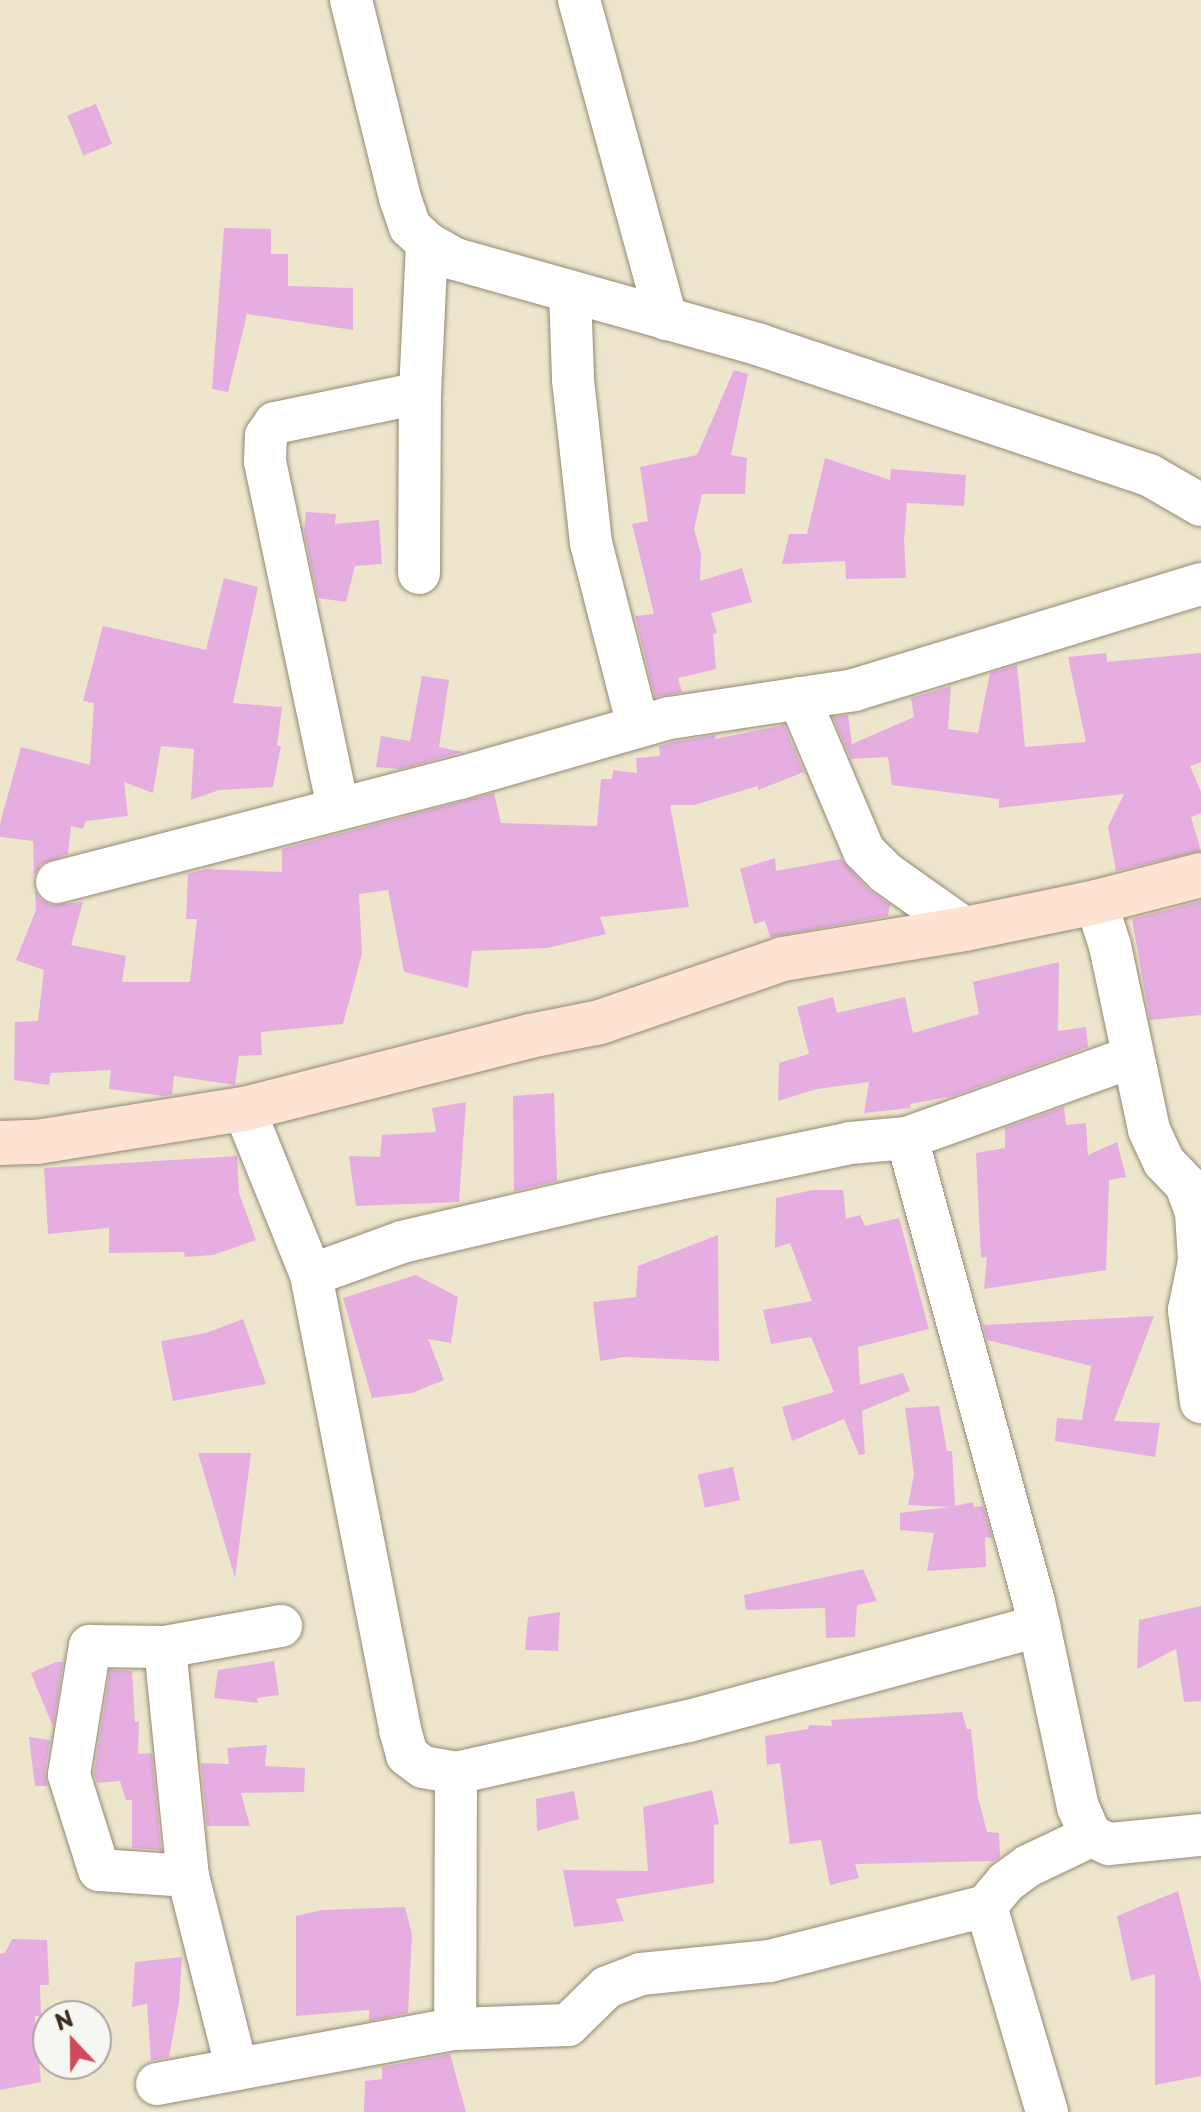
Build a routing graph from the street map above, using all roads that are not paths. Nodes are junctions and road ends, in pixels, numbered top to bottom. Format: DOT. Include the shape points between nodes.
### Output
graph roads {
  1 [pos="351,0"];
  2 [pos="579,0"];
  3 [pos="427,243"];
  4 [pos="570,292"];
  5 [pos="666,319"];
  6 [pos="420,393"];
  7 [pos="1201,505"];
  8 [pos="419,573"];
  9 [pos="1201,584"];
  10 [pos="799,698"];
  11 [pos="638,726"];
  12 [pos="338,808"];
  13 [pos="1201,875"];
  14 [pos="57,882"];
  15 [pos="1096,902"];
  16 [pos="965,929"];
  17 [pos="1132,1057"];
  18 [pos="244,1109"];
  19 [pos="907,1138"];
  20 [pos="0,1143"];
  21 [pos="311,1275"];
  22 [pos="1201,1402"];
  23 [pos="281,1626"];
  24 [pos="1039,1626"];
  25 [pos="165,1647"];
  26 [pos="456,1773"];
  27 [pos="1201,1835"];
  28 [pos="1091,1836"];
  29 [pos="188,1876"];
  30 [pos="986,1906"];
  31 [pos="455,2029"];
  32 [pos="237,2069"];
  33 [pos="157,2084"];
  34 [pos="1047,2112"];
  1 -- 3 [label="street" via="400,198 410,227"];
  2 -- 5 [label="street"];
  3 -- 4 [label="street" via="455,259"];
  3 -- 6 [label="street"];
  4 -- 5 [label="street"];
  4 -- 11 [label="street" via="591,543"];
  5 -- 7 [label="street" via="760,345 1149,475"];
  6 -- 8 [label="street"];
  6 -- 12 [label="street" via="275,423 266,436 265,462"];
  9 -- 10 [label="street" via="854,690"];
  10 -- 11 [label="street"];
  10 -- 16 [label="street" via="864,851"];
  11 -- 12 [label="street"];
  12 -- 14 [label="street"];
  13 -- 15 [label="street"];
  15 -- 16 [label="street"];
  15 -- 17 [label="street"];
  16 -- 18 [label="street" via="783,959 600,1022"];
  17 -- 19 [label="street"];
  17 -- 22 [label="street" via="1149,1130 1164,1162 1186,1185 1196,1213 1199,1261 1189,1310"];
  18 -- 20 [label="street" via="37,1142"];
  18 -- 21 [label="street"];
  19 -- 21 [label="street" via="850,1143 571,1202 402,1242"];
  19 -- 24 [label="street"];
  21 -- 26 [label="street" via="407,1755 423,1767"];
  23 -- 25 [label="street"];
  24 -- 26 [label="street" via="689,1721"];
  24 -- 28 [label="street" via="1078,1807"];
  25 -- 29 [label="street"];
  25 -- 29 [label="street" via="90,1646 69,1775 99,1870"];
  26 -- 31 [label="street"];
  27 -- 28 [label="street" via="1109,1844"];
  28 -- 30 [label="street" via="1028,1866"];
  29 -- 32 [label="street"];
  30 -- 31 [label="street" via="770,1961 641,1974 607,1987 568,2025"];
  30 -- 34 [label="street"];
  31 -- 32 [label="street"];
  32 -- 33 [label="street"];
}
